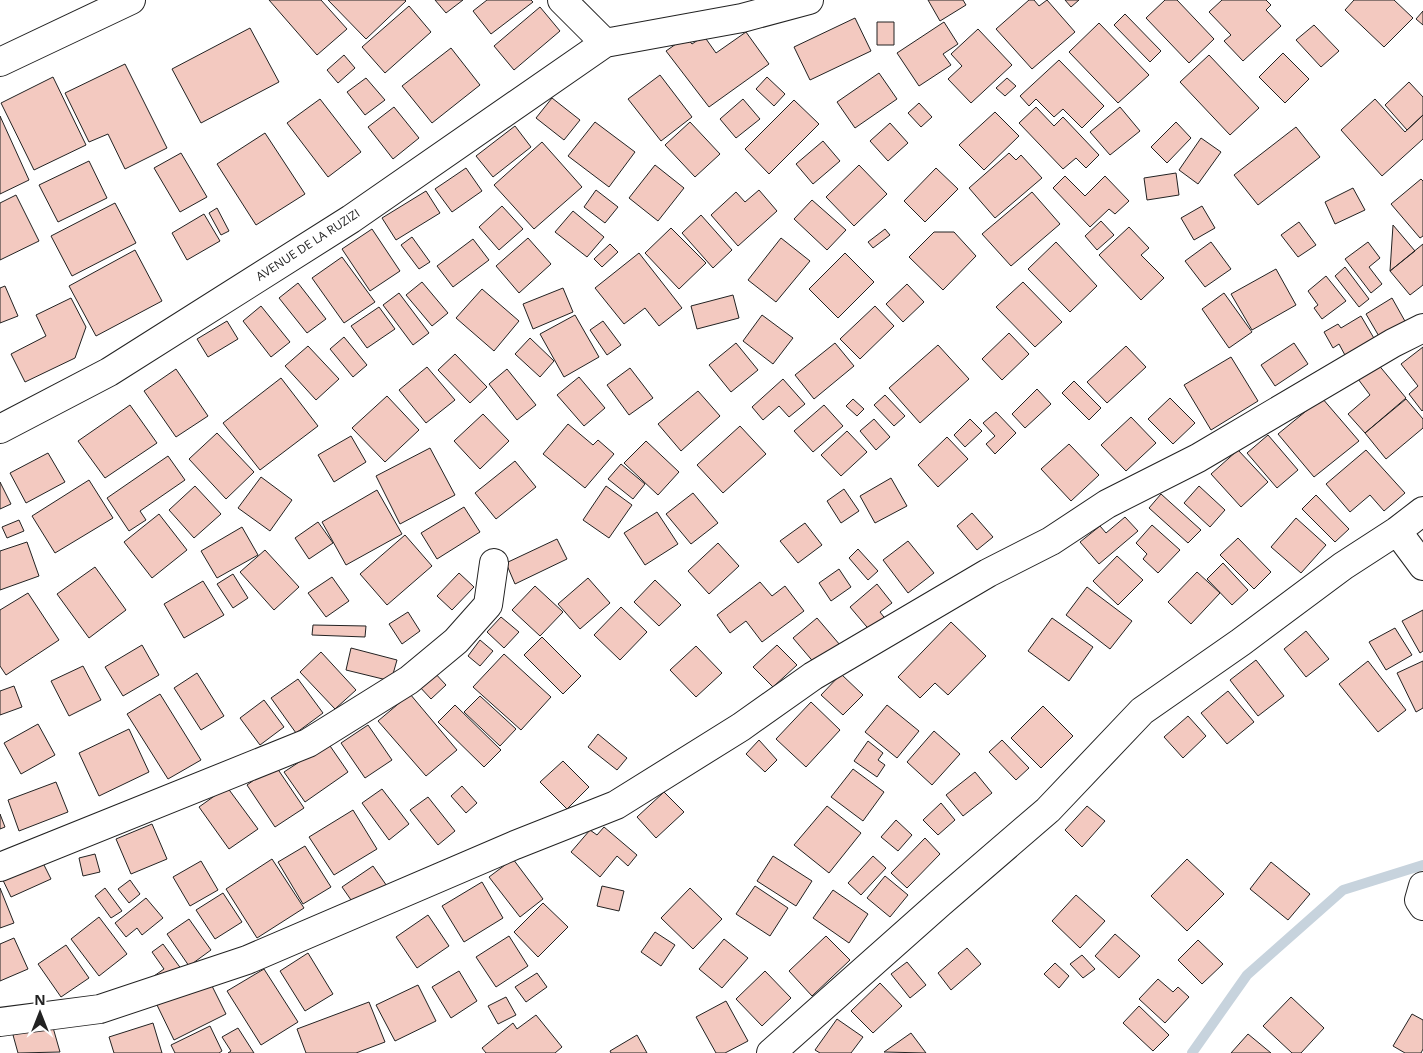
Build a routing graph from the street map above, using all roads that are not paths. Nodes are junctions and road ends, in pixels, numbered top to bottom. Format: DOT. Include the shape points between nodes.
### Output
graph roads {
  1 [pos="131,0"];
  2 [pos="562,0"];
  3 [pos="809,0"];
  4 [pos="605,43"];
  5 [pos="0,62"];
  6 [pos="1423,328"];
  7 [pos="0,429"];
  8 [pos="1423,511"];
  9 [pos="1397,531"];
  10 [pos="494,563"];
  11 [pos="1423,566"];
  12 [pos="0,867"];
  13 [pos="1423,886"];
  14 [pos="1423,906"];
  15 [pos="0,1022"];
  16 [pos="771,1053"];
  1 -- 5 [label="street"];
  2 -- 4 [label="street"];
  3 -- 4 [label="street" via="742,18"];
  4 -- 7 [label="street, AVENUE DE LA RUZIZI" via="351,219 109,372"];
  6 -- 15 [label="street" via="1198,458 1107,504 1051,541 988,573 813,676 741,727 616,805 247,960 100,1009"];
  8 -- 9 [label="street"];
  9 -- 11 [label="street"];
  9 -- 16 [label="street" via="1142,710 1048,810"];
  10 -- 12 [label="street" via="488,605 456,641 409,680 308,743"];
  13 -- 14 [label="street" via="1419,900"];
}
